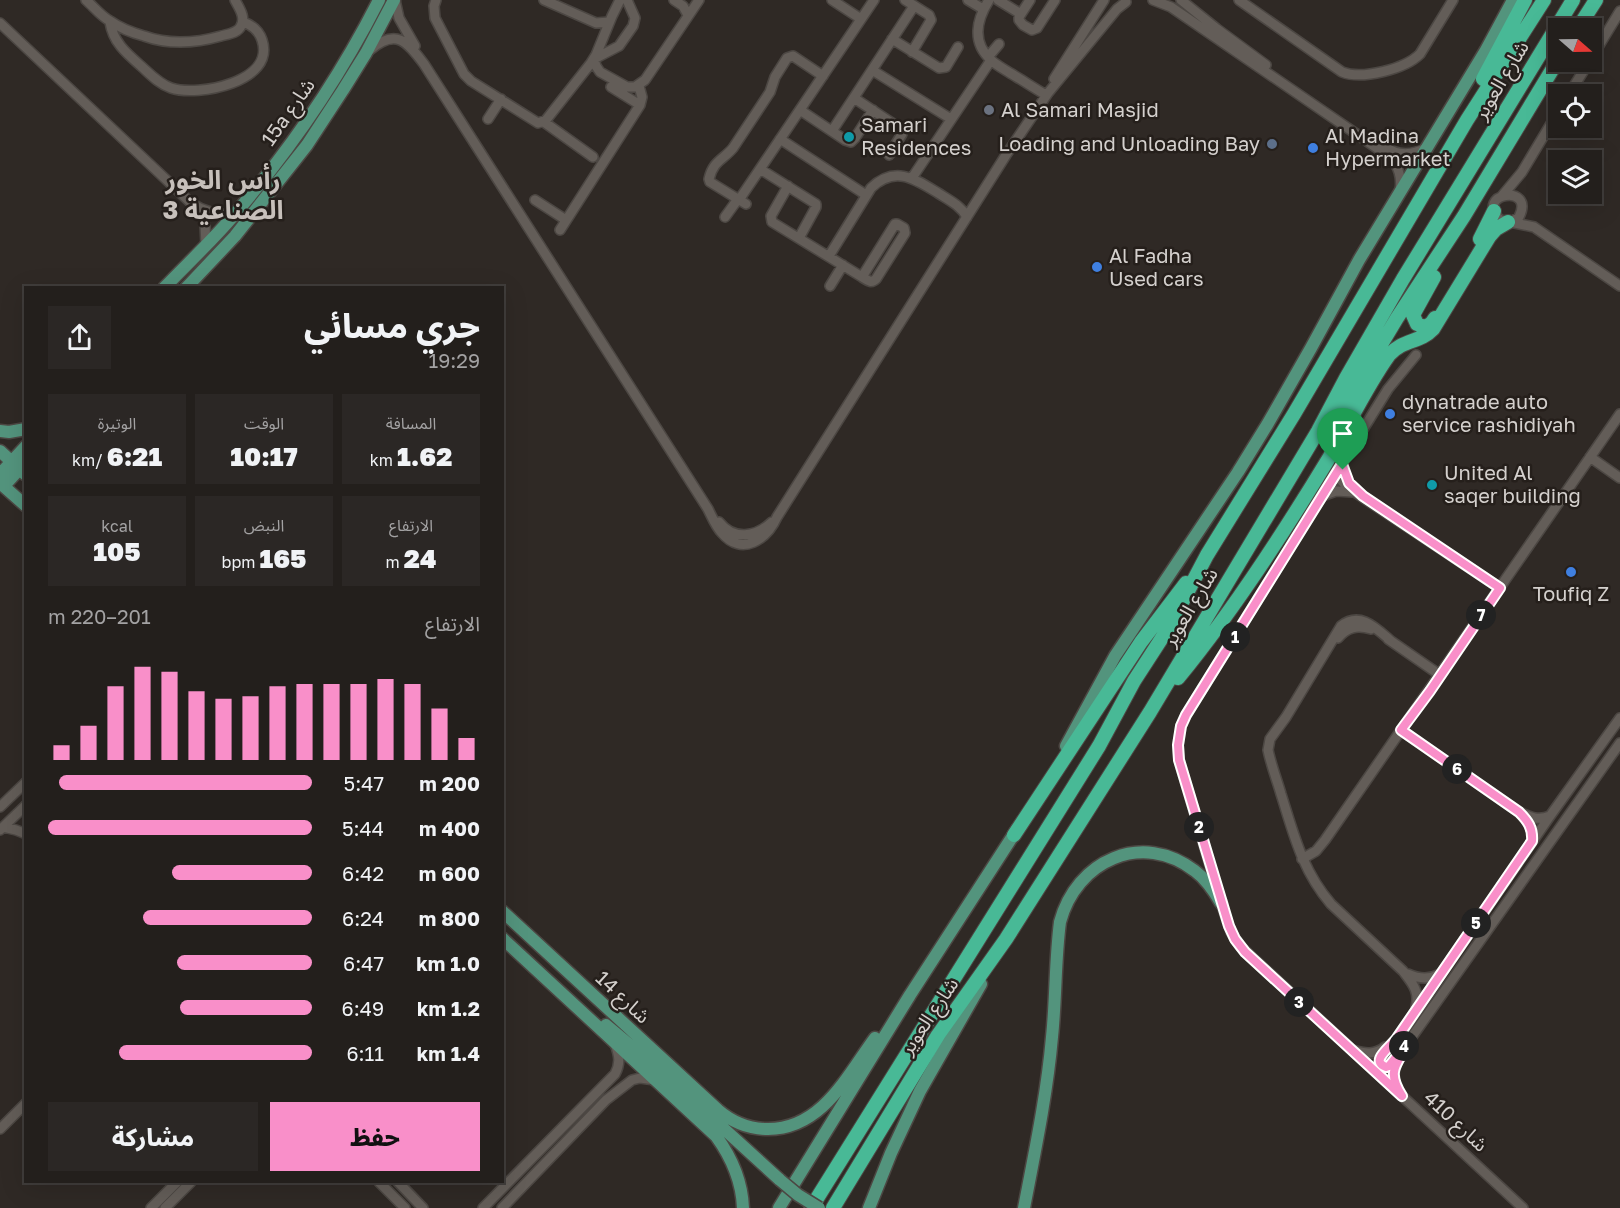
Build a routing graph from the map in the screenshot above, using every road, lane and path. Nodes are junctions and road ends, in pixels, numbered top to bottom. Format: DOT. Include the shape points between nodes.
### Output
graph roads {
  1 [pos="86,0"];
  2 [pos="235,0"];
  3 [pos="388,0"];
  4 [pos="395,0"];
  5 [pos="436,0"];
  6 [pos="544,0"];
  7 [pos="620,0"];
  8 [pos="627,0"];
  9 [pos="674,0"];
  10 [pos="699,0"];
  11 [pos="832,0"];
  12 [pos="874,0"];
  13 [pos="905,0"];
  14 [pos="968,0"];
  15 [pos="989,0"];
  16 [pos="998,0"];
  17 [pos="1030,0"];
  18 [pos="1054,0"];
  19 [pos="1104,0"];
  20 [pos="1127,0"];
  21 [pos="1153,0"];
  22 [pos="1181,0"];
  23 [pos="1239,0"];
  24 [pos="1454,0"];
  25 [pos="1513,0"];
  26 [pos="1525,0"];
  27 [pos="1544,0"];
  28 [pos="1573,0"];
  29 [pos="1596,0"];
  30 [pos="377,2"];
  31 [pos="560,4"];
  32 [pos="914,6"];
  33 [pos="983,9"];
  34 [pos="1620,11"];
  35 [pos="1021,14"];
  36 [pos="688,15"];
  37 [pos="1584,18"];
  38 [pos="861,19"];
  39 [pos="110,22"];
  40 [pos="243,22"];
  41 [pos="609,22"];
  42 [pos="0,23"];
  43 [pos="892,39"];
  44 [pos="1602,41"];
  45 [pos="999,44"];
  46 [pos="958,47"];
  47 [pos="912,52"];
  48 [pos="366,53"];
  49 [pos="594,59"];
  50 [pos="990,59"];
  51 [pos="424,64"];
  52 [pos="872,70"];
  53 [pos="1551,72"];
  54 [pos="823,76"];
  55 [pos="639,86"];
  56 [pos="611,87"];
  57 [pos="1047,94"];
  58 [pos="854,98"];
  59 [pos="501,99"];
  60 [pos="640,105"];
  61 [pos="800,110"];
  62 [pos="873,110"];
  63 [pos="488,119"];
  64 [pos="951,119"];
  65 [pos="1467,120"];
  66 [pos="544,122"];
  67 [pos="1548,129"];
  68 [pos="832,131"];
  69 [pos="780,139"];
  70 [pos="1426,148"];
  71 [pos="889,155"];
  72 [pos="593,157"];
  73 [pos="278,160"];
  74 [pos="1527,164"];
  75 [pos="760,169"];
  76 [pos="912,178"];
  77 [pos="788,186"];
  78 [pos="1400,191"];
  79 [pos="866,195"];
  80 [pos="1502,196"];
  81 [pos="535,200"];
  82 [pos="741,201"];
  83 [pos="958,205"];
  84 [pos="1522,206"];
  85 [pos="973,208"];
  86 [pos="201,210"];
  87 [pos="1494,211"];
  88 [pos="234,215"];
  89 [pos="725,217"];
  90 [pos="967,217"];
  91 [pos="566,220"];
  92 [pos="1509,222"];
  93 [pos="1534,227"];
  94 [pos="560,230"];
  95 [pos="235,236"];
  96 [pos="799,238"];
  97 [pos="1450,238"];
  98 [pos="206,246"];
  99 [pos="829,256"];
  100 [pos="843,265"];
  101 [pos="862,277"];
  102 [pos="166,286"];
  103 [pos="188,286"];
  104 [pos="830,286"];
  105 [pos="1620,286"];
  106 [pos="1416,355"];
  107 [pos="1620,414"];
  108 [pos="24,429"];
  109 [pos="0,431"];
  110 [pos="1318,431"];
  111 [pos="24,449"];
  112 [pos="0,451"];
  113 [pos="1590,457"];
  114 [pos="1342,464"];
  115 [pos="10,472"];
  116 [pos="1336,474"];
  117 [pos="1620,478"];
  118 [pos="1322,496"];
  119 [pos="1363,496"];
  120 [pos="24,502"];
  121 [pos="1207,555"];
  122 [pos="1500,588"];
  123 [pos="1440,675"];
  124 [pos="1150,712"];
  125 [pos="1620,718"];
  126 [pos="1401,730"];
  127 [pos="1620,743"];
  128 [pos="24,784"];
  129 [pos="0,807"];
  130 [pos="24,807"];
  131 [pos="1519,812"];
  132 [pos="1550,816"];
  133 [pos="1,829"];
  134 [pos="24,833"];
  135 [pos="1014,835"];
  136 [pos="1532,841"];
  137 [pos="1302,859"];
  138 [pos="1221,903"];
  139 [pos="504,913"];
  140 [pos="1006,939"];
  141 [pos="504,940"];
  142 [pos="1403,971"];
  143 [pos="1440,974"];
  144 [pos="546,978"];
  145 [pos="910,995"];
  146 [pos="1415,1010"];
  147 [pos="1404,1028"];
  148 [pos="1409,1041"];
  149 [pos="615,1044"];
  150 [pos="1352,1050"];
  151 [pos="655,1080"];
  152 [pos="608,1082"];
  153 [pos="1402,1096"];
  154 [pos="24,1105"];
  155 [pos="588,1119"];
  156 [pos="0,1129"];
  157 [pos="176,1183"];
  158 [pos="190,1183"];
  159 [pos="380,1183"];
  160 [pos="399,1183"];
  161 [pos="151,1208"];
  162 [pos="165,1208"];
  163 [pos="405,1208"];
  164 [pos="423,1208"];
  165 [pos="483,1208"];
  166 [pos="501,1208"];
  167 [pos="743,1208"];
  168 [pos="779,1208"];
  169 [pos="811,1208"];
  170 [pos="819,1208"];
  171 [pos="833,1208"];
  172 [pos="869,1208"];
  173 [pos="1024,1208"];
  174 [pos="1523,1208"];
  1 -- 39 [label="street"];
  2 -- 40 [label="street"];
  3 -- 48 [label="main road"];
  4 -- 48 [label="main road, 15a شارع"];
  4 -- 51 [label="street" via="399,18"];
  5 -- 59 [label="street" via="435,18 461,70"];
  6 -- 31 [label="street"];
  7 -- 41 [label="street"];
  8 -- 49 [label="street" via="635,18 633,26 620,46"];
  9 -- 36 [label="street"];
  10 -- 36 [label="street"];
  11 -- 38 [label="street"];
  12 -- 38 [label="street"];
  13 -- 32 [label="street"];
  14 -- 33 [label="street"];
  15 -- 33 [label="street"];
  16 -- 35 [label="street"];
  17 -- 35 [label="street"];
  18 -- 35 [label="street" via="1034,29 1020,23"];
  19 -- 57 [label="street"];
  20 -- 57 [label="street"];
  21 -- 78 [label="street" via="1171,8 1390,157 1400,173"];
  22 -- 70 [label="street" via="1390,151 1408,154"];
  23 -- 24 [label="street" via="1342,72 1361,76 1414,60"];
  25 -- 70 [label="main road"];
  26 -- 65 [label="highway" via="1471,100"];
  27 -- 65 [label="highway"];
  28 -- 110 [label="highway, شارع العوير" via="1403,279"];
  29 -- 37 [label="highway"];
  30 -- 73 [label="main road, 15a شارع" via="341,68"];
  31 -- 41 [label="street" via="596,23"];
  32 -- 43 [label="street"];
  32 -- 47 [label="street" via="932,20"];
  33 -- 50 [label="street" via="978,33"];
  34 -- 44 [label="street"];
  36 -- 55 [label="street"];
  38 -- 54 [label="street"];
  39 -- 40 [label="street" via="146,37 181,42 232,33"];
  39 -- 40 [label="street" via="119,45 151,75 171,88 192,92 237,81 260,64 264,52 262,39"];
  41 -- 49 [label="street"];
  42 -- 86 [label="street"];
  43 -- 47 [label="street"];
  43 -- 52 [label="street"];
  45 -- 50 [label="street"];
  46 -- 47 [label="street" via="942,68"];
  48 -- 51 [label="street" via="379,42 396,38 411,46"];
  48 -- 95 [label="main road, 15a شارع" via="307,145"];
  49 -- 55 [label="street" via="600,72 627,87"];
  49 -- 66 [label="street"];
  50 -- 57 [label="street"];
  50 -- 64 [label="street"];
  51 -- 90 [label="street" via="729,540 753,543 773,527"];
  52 -- 58 [label="street"];
  52 -- 64 [label="street"];
  53 -- 97 [label="highway"];
  54 -- 61 [label="street"];
  54 -- 82 [label="street" via="793,56 787,58 733,148 709,175 711,182"];
  55 -- 60 [label="street"];
  56 -- 60 [label="street"];
  57 -- 85 [label="street"];
  58 -- 62 [label="street"];
  58 -- 68 [label="street"];
  59 -- 63 [label="street"];
  59 -- 66 [label="street" via="535,122"];
  60 -- 91 [label="street"];
  61 -- 68 [label="street"];
  61 -- 69 [label="street"];
  62 -- 68 [label="street" via="853,140"];
  62 -- 71 [label="street" via="902,130"];
  64 -- 76 [label="street"];
  65 -- 121 [label="highway, شارع العوير"];
  66 -- 72 [label="street"];
  67 -- 74 [label="street"];
  69 -- 75 [label="street"];
  69 -- 79 [label="street"];
  70 -- 78 [label="main road"];
  73 -- 88 [label="main road, 15a شارع"];
  73 -- 95 [label="main road" via="230,228"];
  74 -- 80 [label="street"];
  74 -- 84 [label="street" via="1520,184"];
  75 -- 77 [label="street"];
  75 -- 82 [label="street"];
  76 -- 79 [label="street" via="897,175 883,179"];
  76 -- 83 [label="street"];
  77 -- 96 [label="street" via="816,206"];
  77 -- 96 [label="street" via="770,218"];
  78 -- 135 [label="main road" via="1267,425 1115,656"];
  79 -- 99 [label="street"];
  80 -- 84 [label="street" via="1516,196"];
  80 -- 87 [label="street"];
  81 -- 91 [label="street"];
  82 -- 89 [label="street"];
  83 -- 85 [label="street"];
  83 -- 90 [label="street"];
  84 -- 92 [label="street" via="1519,217"];
  84 -- 93 [label="street"];
  85 -- 90 [label="street"];
  86 -- 88 [label="street"];
  86 -- 98 [label="street"];
  87 -- 92 [label="street" via="1500,220"];
  87 -- 97 [label="highway" via="1432,323 1420,326 1414,312 1442,262"];
  88 -- 98 [label="main road, 15a شارع"];
  91 -- 94 [label="street"];
  92 -- 93 [label="street"];
  92 -- 124 [label="highway" via="1489,237 1433,329 1389,355 1273,546 1202,649"];
  93 -- 105 [label="street"];
  95 -- 103 [label="main road, 15a شارع"];
  96 -- 99 [label="street"];
  97 -- 110 [label="highway" via="1352,392"];
  98 -- 102 [label="main road, 15a شارع"];
  99 -- 100 [label="street"];
  100 -- 101 [label="street"];
  100 -- 104 [label="street"];
  101 -- 101 [label="street" via="875,281 905,233 904,228 894,225"];
  106 -- 114 [label="street, شارع 410" via="1388,389"];
  107 -- 113 [label="street"];
  108 -- 109 [label="main road"];
  110 -- 124 [label="highway, شارع العوير"];
  111 -- 115 [label="main road"];
  112 -- 115 [label="main road"];
  113 -- 117 [label="street"];
  113 -- 122 [label="street"];
  114 -- 116 [label="street, شارع 410"];
  114 -- 119 [label="street" via="1349,483"];
  115 -- 120 [label="main road"];
  116 -- 118 [label="street, شارع 410"];
  116 -- 119 [label="street" via="1343,484"];
  118 -- 119 [label="street" via="1341,490"];
  118 -- 138 [label="street, شارع 410" via="1181,726 1179,760"];
  119 -- 122 [label="street"];
  121 -- 135 [label="highway" via="1141,642"];
  121 -- 169 [label="highway, شارع العوير" via="1099,746"];
  122 -- 123 [label="street"];
  123 -- 126 [label="street"];
  123 -- 137 [label="street" via="1370,628 1349,628 1326,651 1268,746"];
  124 -- 140 [label="highway, شارع العوير"];
  125 -- 132 [label="street"];
  126 -- 131 [label="street"];
  126 -- 137 [label="street" via="1321,846"];
  127 -- 148 [label="street"];
  128 -- 129 [label="street"];
  130 -- 133 [label="street"];
  131 -- 132 [label="street" via="1536,819"];
  131 -- 136 [label="street" via="1531,827"];
  132 -- 136 [label="street"];
  133 -- 134 [label="street"];
  135 -- 145 [label="main road"];
  136 -- 143 [label="street"];
  137 -- 142 [label="street" via="1331,904"];
  138 -- 150 [label="street, شارع 410" via="1231,932 1245,952"];
  138 -- 173 [label="main road" via="1195,870 1172,857 1146,852 1120,855 1104,862 1074,891 1062,914 1059,931 1048,1073"];
  139 -- 145 [label="main road, شارع 14" via="718,1110 738,1124 762,1129 786,1127 810,1118 829,1101 883,1025"];
  140 -- 171 [label="highway, شارع العوير" via="938,1035"];
  140 -- 172 [label="main road" via="921,1091"];
  141 -- 144 [label="main road"];
  142 -- 143 [label="street" via="1422,979"];
  142 -- 146 [label="street" via="1416,988"];
  143 -- 146 [label="street"];
  144 -- 149 [label="main road"];
  144 -- 170 [label="main road, bridge" via="572,995 780,1180"];
  145 -- 168 [label="main road"];
  146 -- 147 [label="street"];
  147 -- 148 [label="street" via="1380,1057 1381,1065 1389,1066"];
  147 -- 150 [label="street" via="1377,1052"];
  148 -- 153 [label="street" via="1394,1073 1395,1086"];
  149 -- 151 [label="main road"];
  149 -- 152 [label="street" via="618,1067"];
  150 -- 153 [label="street, شارع 410"];
  151 -- 155 [label="street" via="640,1078 628,1082"];
  151 -- 167 [label="main road" via="724,1146 739,1180"];
  152 -- 155 [label="street" via="613,1084 612,1090"];
  152 -- 165 [label="street"];
  153 -- 174 [label="street, شارع 410"];
  154 -- 156 [label="street"];
  155 -- 166 [label="street"];
  157 -- 161 [label="street"];
  158 -- 162 [label="street"];
  159 -- 163 [label="street"];
  160 -- 164 [label="street"];
}
